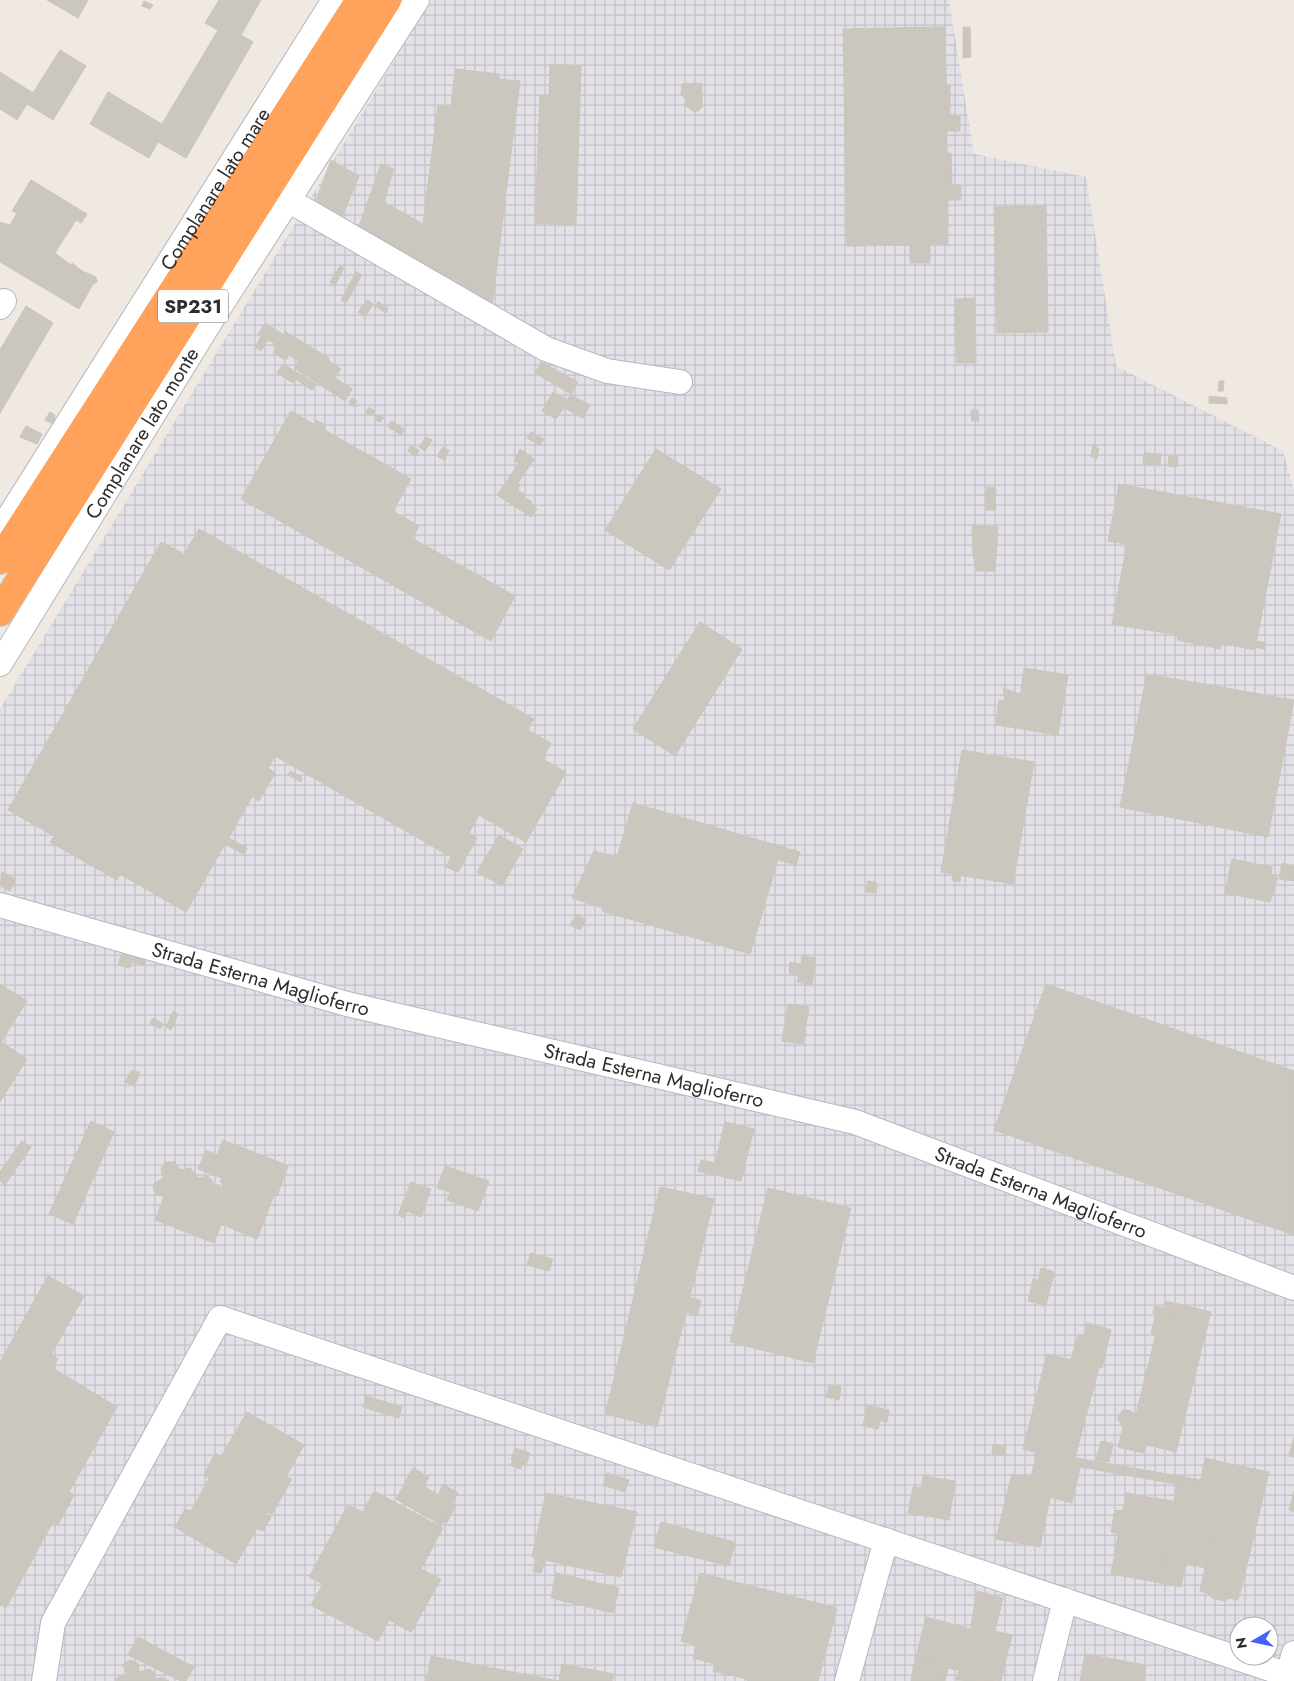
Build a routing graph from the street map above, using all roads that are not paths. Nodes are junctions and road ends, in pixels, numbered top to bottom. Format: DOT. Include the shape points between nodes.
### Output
graph roads {
  1 [pos="334,0"];
  2 [pos="360,0"];
  3 [pos="387,0"];
  4 [pos="417,0"];
  5 [pos="288,200"];
  6 [pos="680,382"];
  7 [pos="0,531"];
  8 [pos="0,560"];
  9 [pos="0,612"];
  10 [pos="0,664"];
  11 [pos="0,905"];
  12 [pos="1294,1288"];
  13 [pos="886,1540"];
  14 [pos="1065,1600"];
  15 [pos="1290,1670"];
  16 [pos="44,1681"];
  17 [pos="847,1681"];
  18 [pos="1045,1681"];
  1 -- 7 [label="street, Complanare lato mare"];
  2 -- 8 [label="highway, SP231"];
  3 -- 9 [label="highway, SP231"];
  4 -- 5 [label="street, Complanare lato monte"];
  5 -- 6 [label="street" via="546,349 607,371"];
  5 -- 10 [label="street, Complanare lato monte"];
  11 -- 12 [label="street, Strada Esterna Maglioferro" via="347,1004 855,1122"];
  13 -- 14 [label="street"];
  13 -- 16 [label="street" via="220,1318 53,1623"];
  13 -- 17 [label="street"];
  14 -- 15 [label="street"];
  14 -- 18 [label="street"];
}
